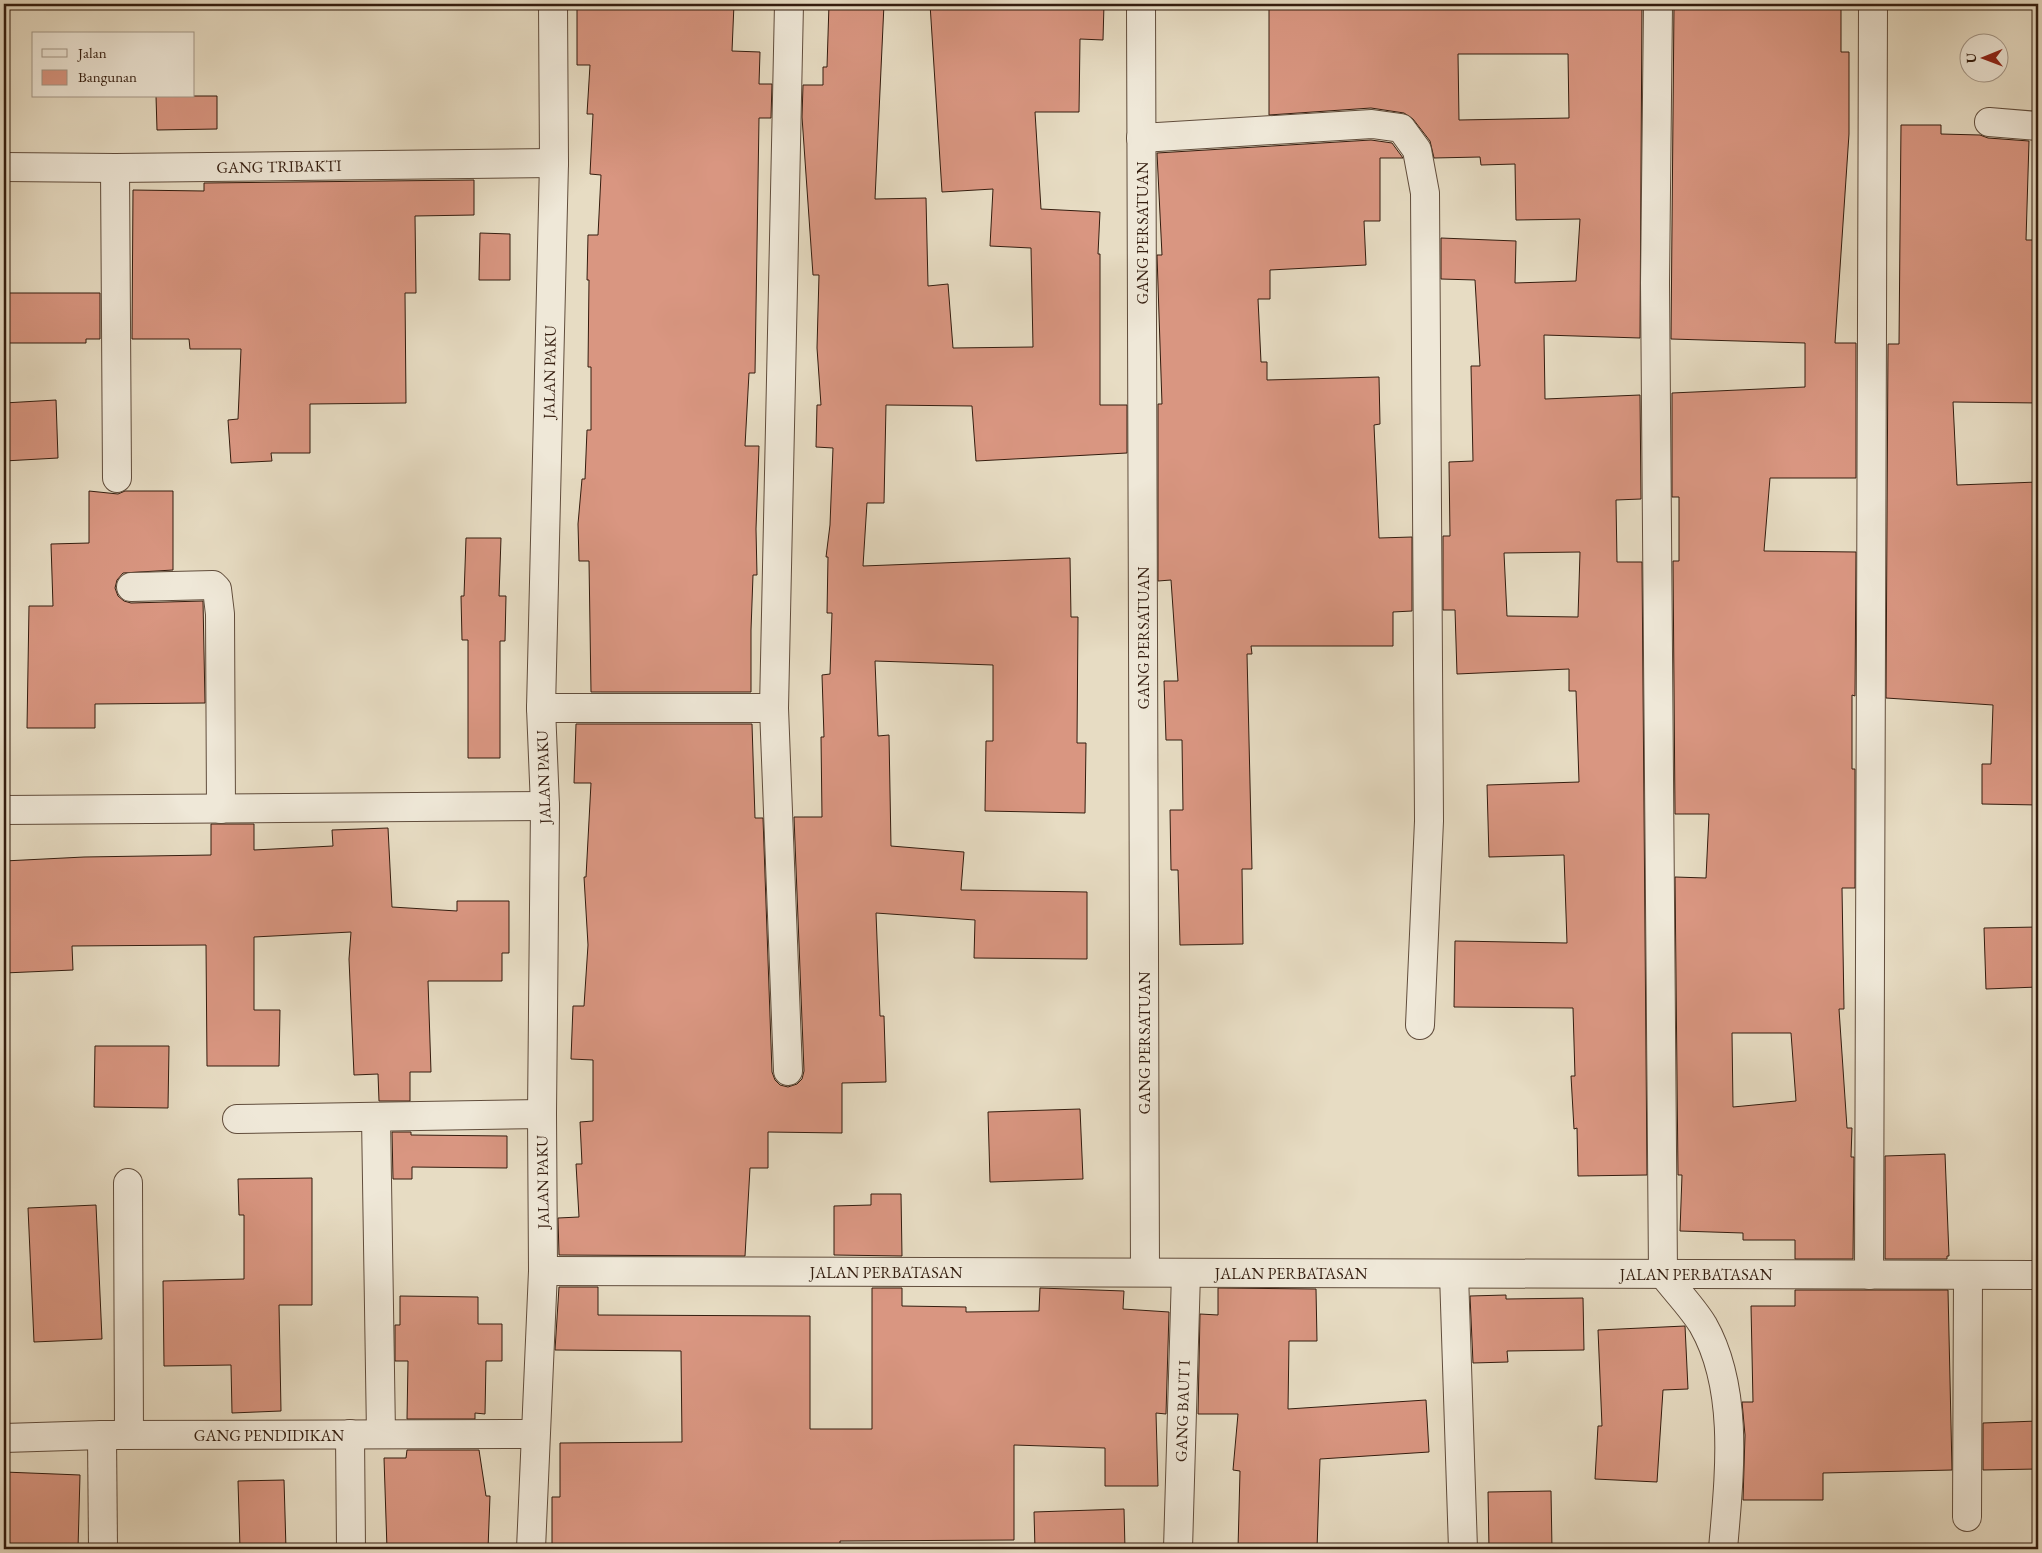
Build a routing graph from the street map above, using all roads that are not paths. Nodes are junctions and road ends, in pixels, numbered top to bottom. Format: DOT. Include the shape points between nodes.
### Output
graph roads {
  1 [pos="553,4"];
  2 [pos="789,4"];
  3 [pos="1141,4"];
  4 [pos="1658,4"];
  5 [pos="1873,4"];
  6 [pos="1988,122"];
  7 [pos="2038,126"];
  8 [pos="1142,138"];
  9 [pos="554,164"];
  10 [pos="4,166"];
  11 [pos="115,168"];
  12 [pos="117,478"];
  13 [pos="131,587"];
  14 [pos="541,708"];
  15 [pos="774,708"];
  16 [pos="545,806"];
  17 [pos="220,808"];
  18 [pos="4,810"];
  19 [pos="1420,1025"];
  20 [pos="788,1071"];
  21 [pos="542,1114"];
  22 [pos="376,1117"];
  23 [pos="237,1120"];
  24 [pos="128,1184"];
  25 [pos="543,1271"];
  26 [pos="1145,1272"];
  27 [pos="1186,1273"];
  28 [pos="1454,1274"];
  29 [pos="1663,1274"];
  30 [pos="1869,1275"];
  31 [pos="1968,1275"];
  32 [pos="2038,1275"];
  33 [pos="350,1434"];
  34 [pos="381,1434"];
  35 [pos="535,1434"];
  36 [pos="116,1435"];
  37 [pos="4,1438"];
  38 [pos="1967,1517"];
  39 [pos="103,1549"];
  40 [pos="351,1549"];
  41 [pos="531,1549"];
  42 [pos="1178,1549"];
  43 [pos="1463,1549"];
  44 [pos="1724,1549"];
  1 -- 9 [label="street, JALAN PAKU"];
  2 -- 15 [label="street"];
  3 -- 8 [label="street, GANG PERSATUAN"];
  4 -- 29 [label="street" via="1655,283"];
  5 -- 30 [label="street"];
  6 -- 7 [label="street"];
  8 -- 19 [label="street" via="1372,124 1401,128 1417,150 1425,193 1429,811"];
  8 -- 26 [label="street, GANG PERSATUAN"];
  9 -- 11 [label="street, GANG TRIBAKTI"];
  9 -- 14 [label="street, JALAN PAKU"];
  10 -- 11 [label="street, GANG TRIBAKTI"];
  11 -- 12 [label="street"];
  13 -- 17 [label="street" via="213,585 217,589 220,614"];
  14 -- 15 [label="street"];
  14 -- 16 [label="street, JALAN PAKU"];
  15 -- 20 [label="street"];
  16 -- 17 [label="street"];
  16 -- 21 [label="street, JALAN PAKU"];
  17 -- 18 [label="street"];
  21 -- 22 [label="street"];
  21 -- 25 [label="street, JALAN PAKU"];
  22 -- 23 [label="street"];
  22 -- 34 [label="street"];
  24 -- 36 [label="street"];
  25 -- 26 [label="street, JALAN PERBATASAN"];
  25 -- 35 [label="street, JALAN PAKU"];
  26 -- 27 [label="street, JALAN PERBATASAN"];
  27 -- 28 [label="street, JALAN PERBATASAN"];
  27 -- 42 [label="street, GANG BAUT I"];
  28 -- 29 [label="street, JALAN PERBATASAN"];
  28 -- 43 [label="street"];
  29 -- 30 [label="street, JALAN PERBATASAN"];
  29 -- 44 [label="street" via="1702,1325 1718,1358 1725,1389 1730,1465"];
  30 -- 31 [label="street, JALAN PERBATASAN"];
  31 -- 32 [label="street, JALAN PERBATASAN"];
  31 -- 38 [label="street"];
  33 -- 34 [label="street, GANG PENDIDIKAN"];
  33 -- 36 [label="street, GANG PENDIDIKAN"];
  33 -- 40 [label="street"];
  34 -- 35 [label="street, GANG PENDIDIKAN"];
  35 -- 41 [label="street, JALAN PAKU"];
  36 -- 37 [label="street, GANG PENDIDIKAN"];
  36 -- 39 [label="street"];
}
